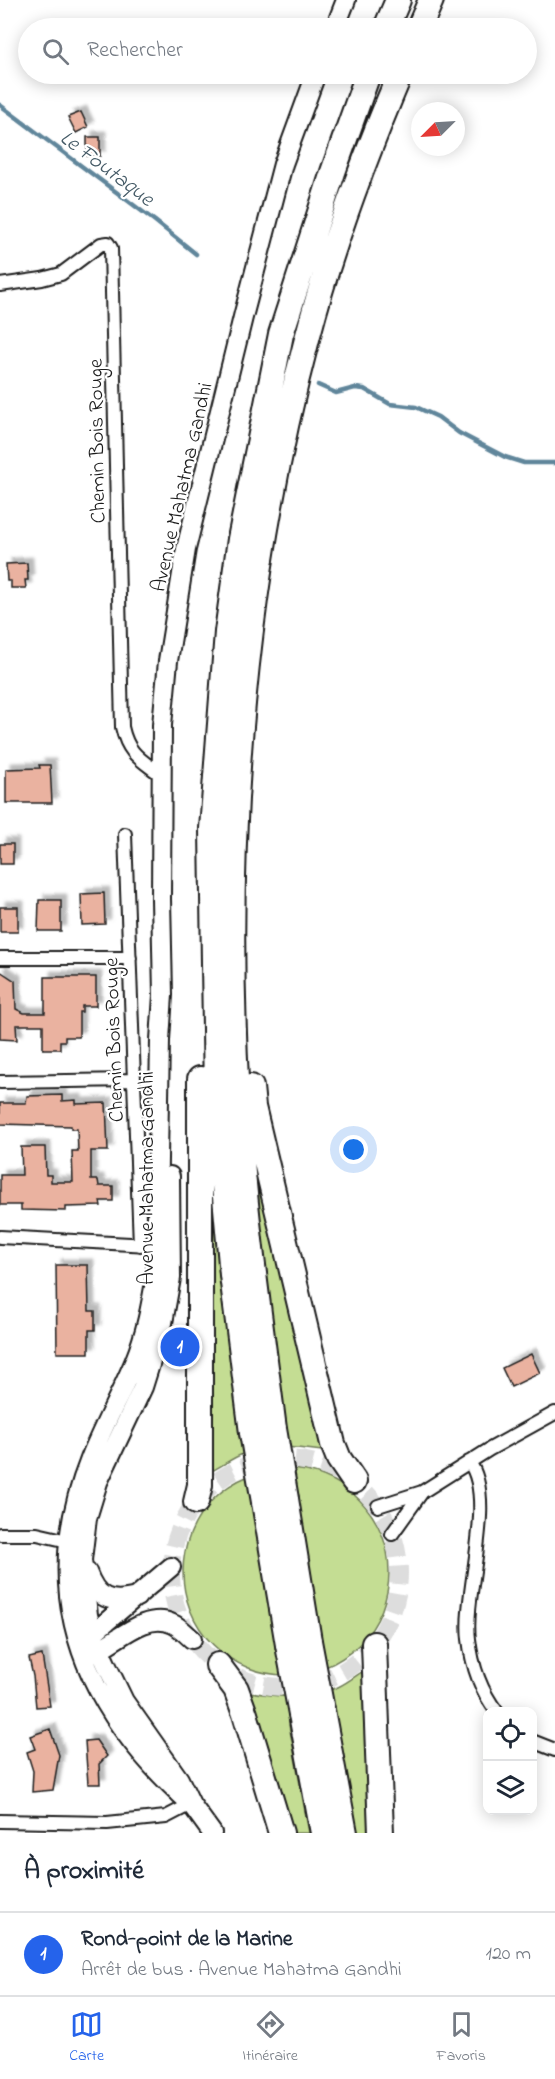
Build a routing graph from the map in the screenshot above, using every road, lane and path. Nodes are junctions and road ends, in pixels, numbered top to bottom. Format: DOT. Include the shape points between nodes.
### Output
graph roads {
  1 [pos="346,0"];
  2 [pos="398,0"];
  3 [pos="431,0"];
  4 [pos="339,18"];
  5 [pos="390,18"];
  6 [pos="423,18"];
  7 [pos="312,84"];
  8 [pos="364,84"];
  9 [pos="396,84"];
  10 [pos="0,285"];
  11 [pos="248,642"];
  12 [pos="161,775"];
  13 [pos="212,829"];
  14 [pos="125,834"];
  15 [pos="0,958"];
  16 [pos="130,958"];
  17 [pos="163,995"];
  18 [pos="133,1080"];
  19 [pos="0,1082"];
  20 [pos="0,1238"];
  21 [pos="149,1245"];
  22 [pos="144,1358"];
  23 [pos="555,1413"];
  24 [pos="263,1431"];
  25 [pos="469,1462"];
  26 [pos="354,1481"];
  27 [pos="422,1492"];
  28 [pos="196,1502"];
  29 [pos="378,1506"];
  30 [pos="0,1534"];
  31 [pos="392,1534"];
  32 [pos="68,1542"];
  33 [pos="82,1560"];
  34 [pos="171,1568"];
  35 [pos="85,1589"];
  36 [pos="138,1596"];
  37 [pos="125,1635"];
  38 [pos="192,1639"];
  39 [pos="374,1644"];
  40 [pos="89,1646"];
  41 [pos="218,1665"];
  42 [pos="493,1707"];
  43 [pos="312,1712"];
  44 [pos="134,1716"];
  45 [pos="537,1742"];
  46 [pos="555,1749"];
  47 [pos="191,1804"];
  48 [pos="0,1821"];
  49 [pos="212,1833"];
  50 [pos="281,1833"];
  51 [pos="323,1833"];
  52 [pos="345,1833"];
  53 [pos="381,1833"];
  1 -- 4 [label="main road"];
  2 -- 5 [label="highway"];
  3 -- 6 [label="highway"];
  7 -- 12 [label="main road, Avenue Mahatma Gandhi" via="283,164 186,549 168,661"];
  8 -- 13 [label="highway" via="281,334 240,539 227,632"];
  9 -- 11 [label="highway" via="341,224 308,334 280,453"];
  10 -- 12 [label="street, Chemin Bois Rouge" via="61,274 100,244 111,245 122,727 125,743"];
  11 -- 24 [label="highway" via="238,750 232,979 237,1100 254,1271"];
  11 -- 26 [label="highway" via="243,935 245,1034 253,1107 333,1444"];
  12 -- 17 [label="main road, Avenue Mahatma Gandhi"];
  13 -- 24 [label="highway" via="216,1096 232,1275"];
  13 -- 28 [label="highway" via="203,876 200,962 200,1485"];
  14 -- 16 [label="street, Chemin Bois Rouge"];
  15 -- 16 [label="street"];
  16 -- 18 [label="street, Chemin Bois Rouge"];
  17 -- 21 [label="main road, Avenue Mahatma Gandhi"];
  17 -- 22 [label="main road, Avenue Mahatma Gandhi" via="170,1108 171,1278 163,1323"];
  18 -- 19 [label="street"];
  18 -- 21 [label="street, Chemin Bois Rouge"];
  20 -- 21 [label="street"];
  21 -- 22 [label="main road, Avenue Mahatma Gandhi" via="156,1276"];
  22 -- 32 [label="main road, Avenue Mahatma Gandhi" via="82,1481"];
  22 -- 33 [label="main road, Avenue Mahatma Gandhi" via="111,1434 115,1444 87,1518"];
  23 -- 25 [label="street"];
  24 -- 43 [label="highway, bridge"];
  25 -- 27 [label="street"];
  25 -- 42 [label="street" via="482,1504 468,1638 478,1680"];
  27 -- 29 [label="street"];
  27 -- 31 [label="street"];
  30 -- 32 [label="street" via="37,1534"];
  32 -- 35 [label="main road" via="76,1549 75,1576"];
  32 -- 40 [label="main road, Avenue Mahatma Gandhi" via="69,1593"];
  33 -- 35 [label="main road, Avenue Mahatma Gandhi"];
  33 -- 36 [label="main road" via="101,1595 121,1601"];
  34 -- 36 [label="main road"];
  35 -- 40 [label="main road, Avenue Mahatma Gandhi"];
  36 -- 40 [label="main road"];
  37 -- 38 [label="main road" via="149,1620 173,1624"];
  37 -- 40 [label="main road"];
  37 -- 44 [label="main road" via="116,1666"];
  39 -- 53 [label="highway"];
  40 -- 44 [label="main road, Avenue Mahatma Gandhi"];
  40 -- 47 [label="main road, Avenue Mahatma Gandhi" via="94,1684 125,1733"];
  41 -- 50 [label="highway" via="236,1689"];
  43 -- 51 [label="highway"];
  43 -- 52 [label="highway"];
  44 -- 47 [label="main road, Avenue Mahatma Gandhi" via="179,1779"];
  45 -- 46 [label="street"];
  47 -- 48 [label="street" via="166,1817 107,1823"];
  47 -- 49 [label="main road, Avenue Mahatma Gandhi"];
}
